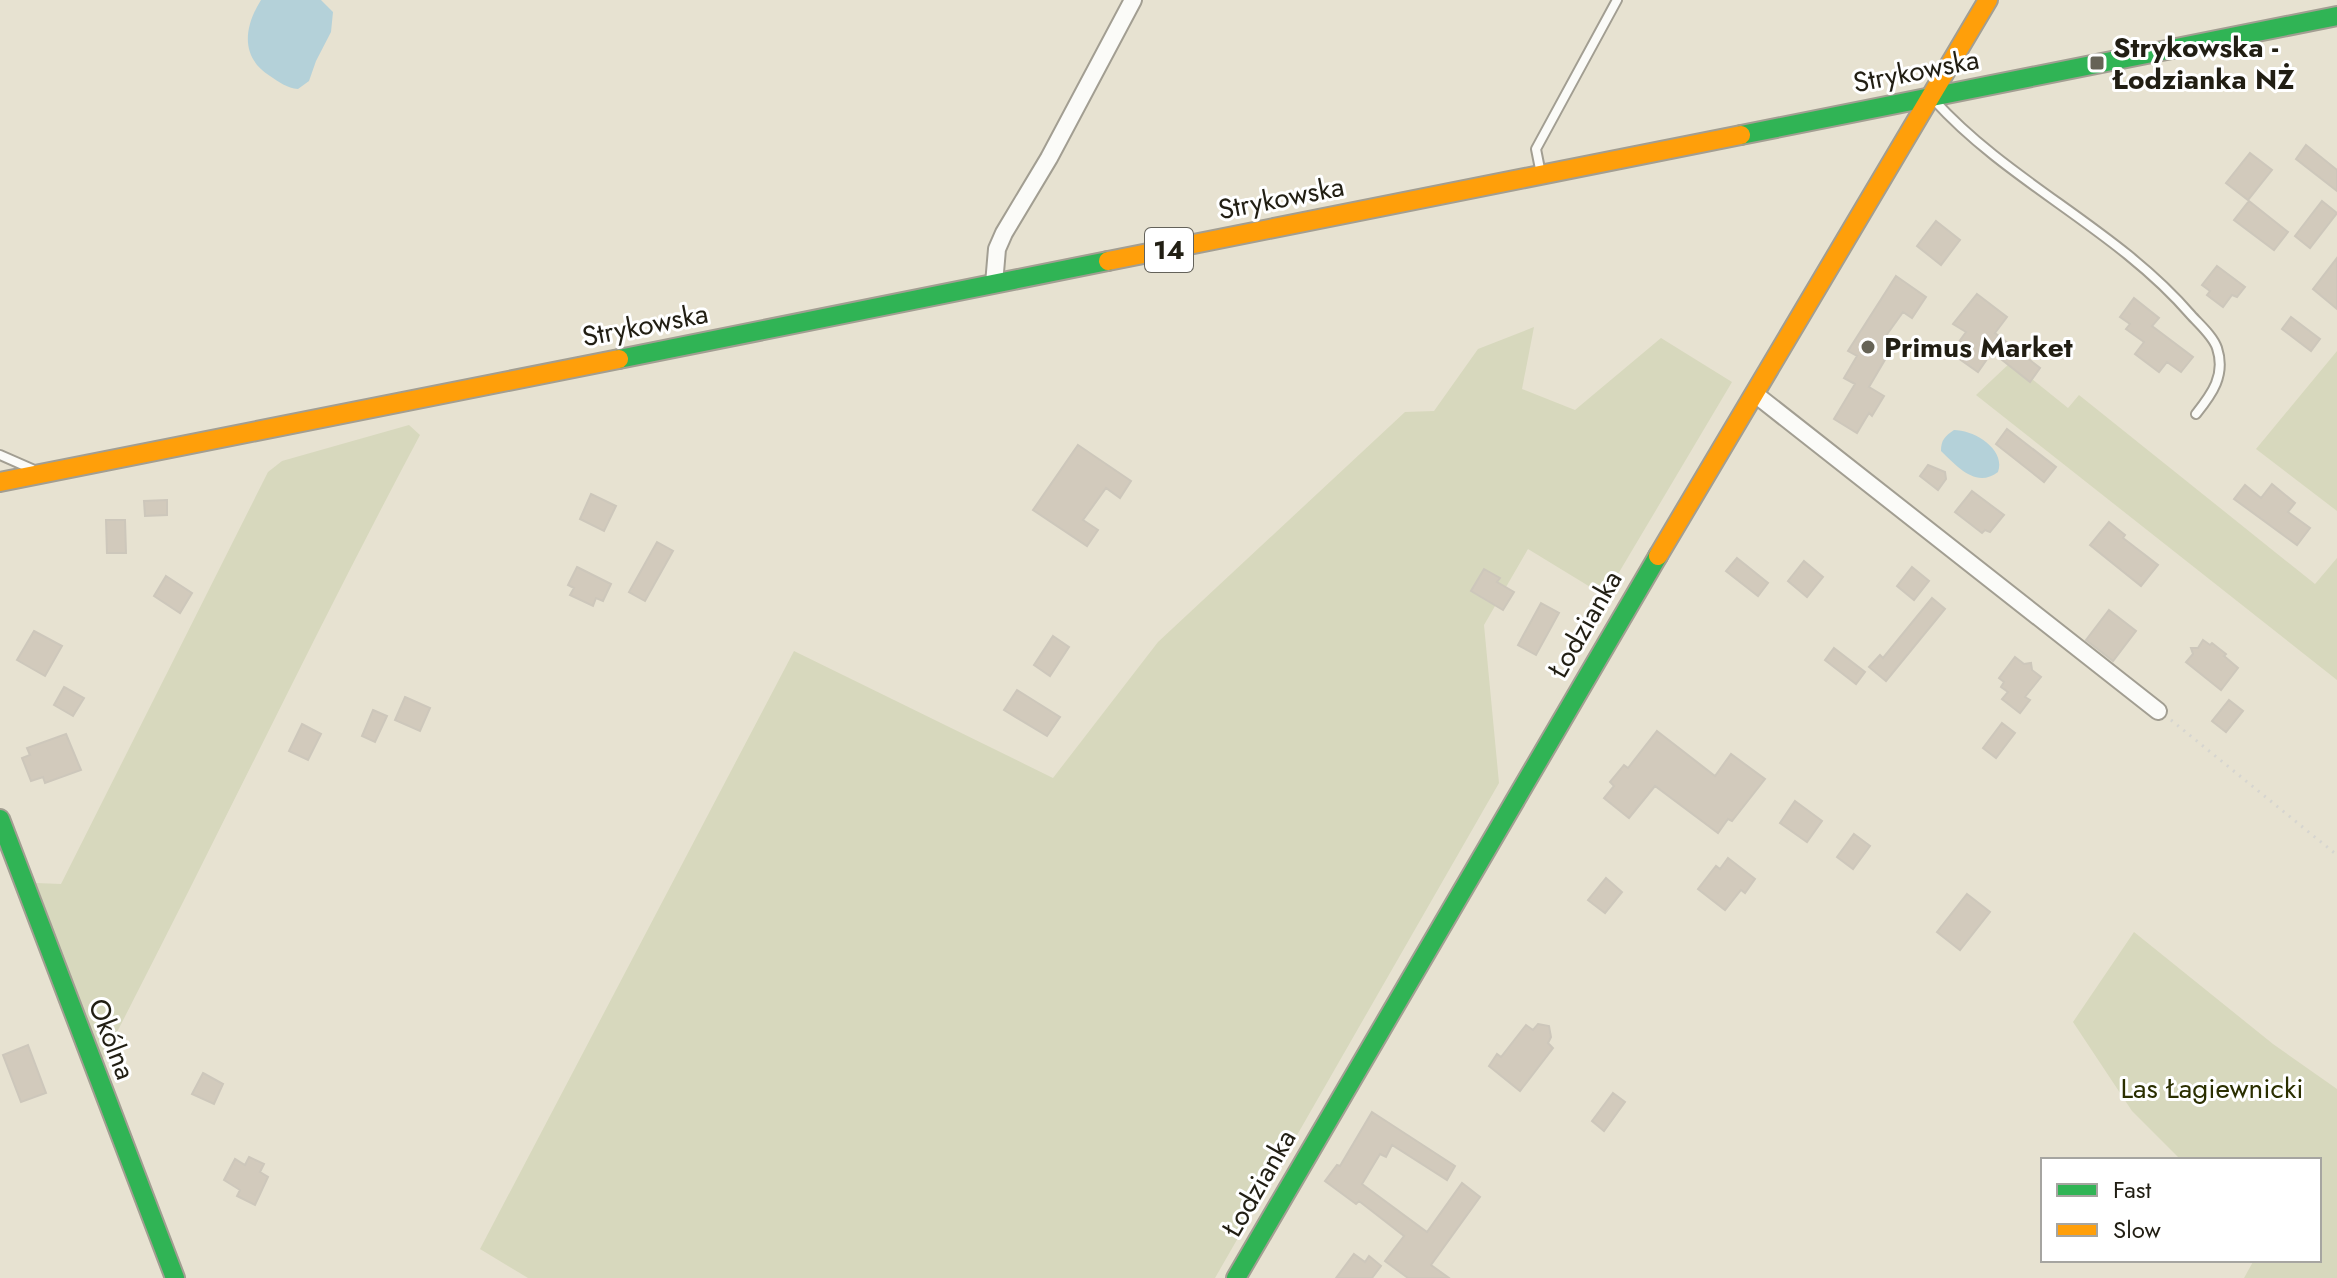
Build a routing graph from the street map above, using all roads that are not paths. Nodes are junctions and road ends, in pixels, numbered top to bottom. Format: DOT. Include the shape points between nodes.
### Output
graph roads {
  1 [pos="1133,0"];
  2 [pos="1617,0"];
  3 [pos="1988,0"];
  4 [pos="2337,16"];
  5 [pos="1931,97"];
  6 [pos="1541,175"];
  7 [pos="994,284"];
  8 [pos="1755,394"];
  9 [pos="2196,414"];
  10 [pos="0,455"];
  11 [pos="44,474"];
  12 [pos="0,482"];
  13 [pos="2158,711"];
  14 [pos="0,819"];
  15 [pos="175,1278"];
  16 [pos="1236,1278"];
  1 -- 7 [label="street" via="1004,233"];
  2 -- 6 [label="lane" via="1536,149"];
  3 -- 5 [label="main road, Łodzianka"];
  4 -- 5 [label="main road, Strykowska / 14"];
  5 -- 6 [label="main road, Strykowska / 14"];
  5 -- 8 [label="main road, Łodzianka"];
  5 -- 9 [label="lane" via="2000,160 2133,258 2217,346 2218,383"];
  6 -- 7 [label="main road, Strykowska / 14"];
  7 -- 11 [label="main road, Strykowska / 14"];
  8 -- 13 [label="street"];
  8 -- 16 [label="main road, Łodzianka"];
  10 -- 11 [label="lane"];
  11 -- 12 [label="main road, Strykowska / 14"];
  14 -- 15 [label="main road, Okólna"];
}
